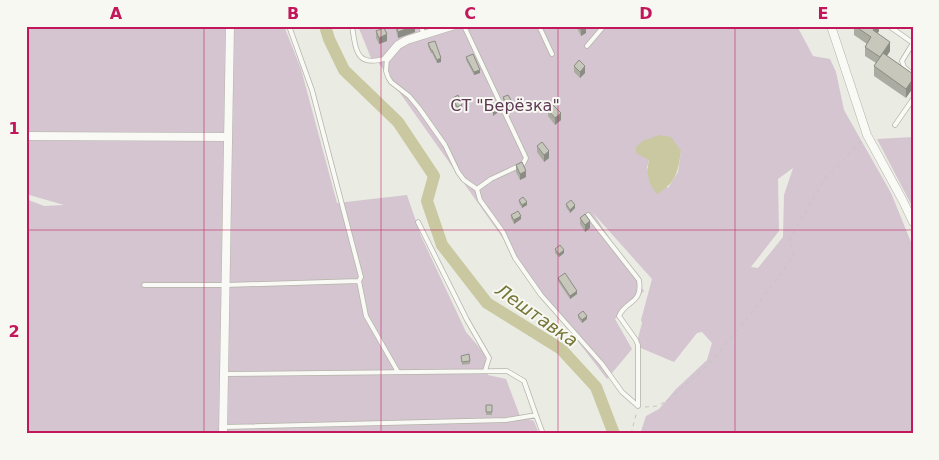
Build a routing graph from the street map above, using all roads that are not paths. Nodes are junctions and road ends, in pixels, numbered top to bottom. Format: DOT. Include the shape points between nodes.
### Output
graph roads {
  1 [pos="230,26"];
  2 [pos="289,26"];
  3 [pos="352,26"];
  4 [pos="421,26"];
  5 [pos="452,26"];
  6 [pos="464,26"];
  7 [pos="540,26"];
  8 [pos="604,26"];
  9 [pos="831,26"];
  10 [pos="889,26"];
  11 [pos="424,36"];
  12 [pos="913,43"];
  13 [pos="587,46"];
  14 [pos="552,54"];
  15 [pos="387,58"];
  16 [pos="913,75"];
  17 [pos="913,99"];
  18 [pos="896,125"];
  19 [pos="26,136"];
  20 [pos="228,137"];
  21 [pos="477,189"];
  22 [pos="588,215"];
  23 [pos="418,222"];
  24 [pos="913,222"];
  25 [pos="359,281"];
  26 [pos="144,285"];
  27 [pos="226,285"];
  28 [pos="485,371"];
  29 [pos="398,372"];
  30 [pos="224,374"];
  31 [pos="536,415"];
  32 [pos="223,430"];
  33 [pos="542,434"];
  1 -- 20 [label="street"];
  2 -- 25 [label="lane" via="312,90 361,277"];
  3 -- 15 [label="lane" via="356,48 363,59 373,62"];
  4 -- 11 [label="lane"];
  5 -- 11 [label="street"];
  6 -- 21 [label="lane" via="526,158 523,164"];
  7 -- 14 [label="lane"];
  8 -- 13 [label="lane"];
  9 -- 24 [label="street" via="867,135"];
  10 -- 12 [label="lane"];
  11 -- 15 [label="street" via="398,45"];
  12 -- 16 [label="lane" via="902,61 904,68"];
  15 -- 21 [label="lane" via="386,72 391,82 419,108 445,145 458,172"];
  17 -- 18 [label="lane"];
  19 -- 20 [label="street"];
  20 -- 27 [label="street"];
  21 -- 22 [label="lane" via="480,200 503,232 515,258 542,295 622,392 638,406 638,345 619,316 637,299 639,280"];
  23 -- 28 [label="lane" via="489,358"];
  25 -- 27 [label="lane"];
  25 -- 29 [label="lane" via="366,316"];
  26 -- 27 [label="lane"];
  27 -- 30 [label="street"];
  28 -- 29 [label="lane"];
  28 -- 31 [label="lane" via="507,371 524,381"];
  29 -- 30 [label="lane"];
  30 -- 32 [label="street"];
  31 -- 32 [label="lane" via="506,420"];
  31 -- 33 [label="lane"];
}
